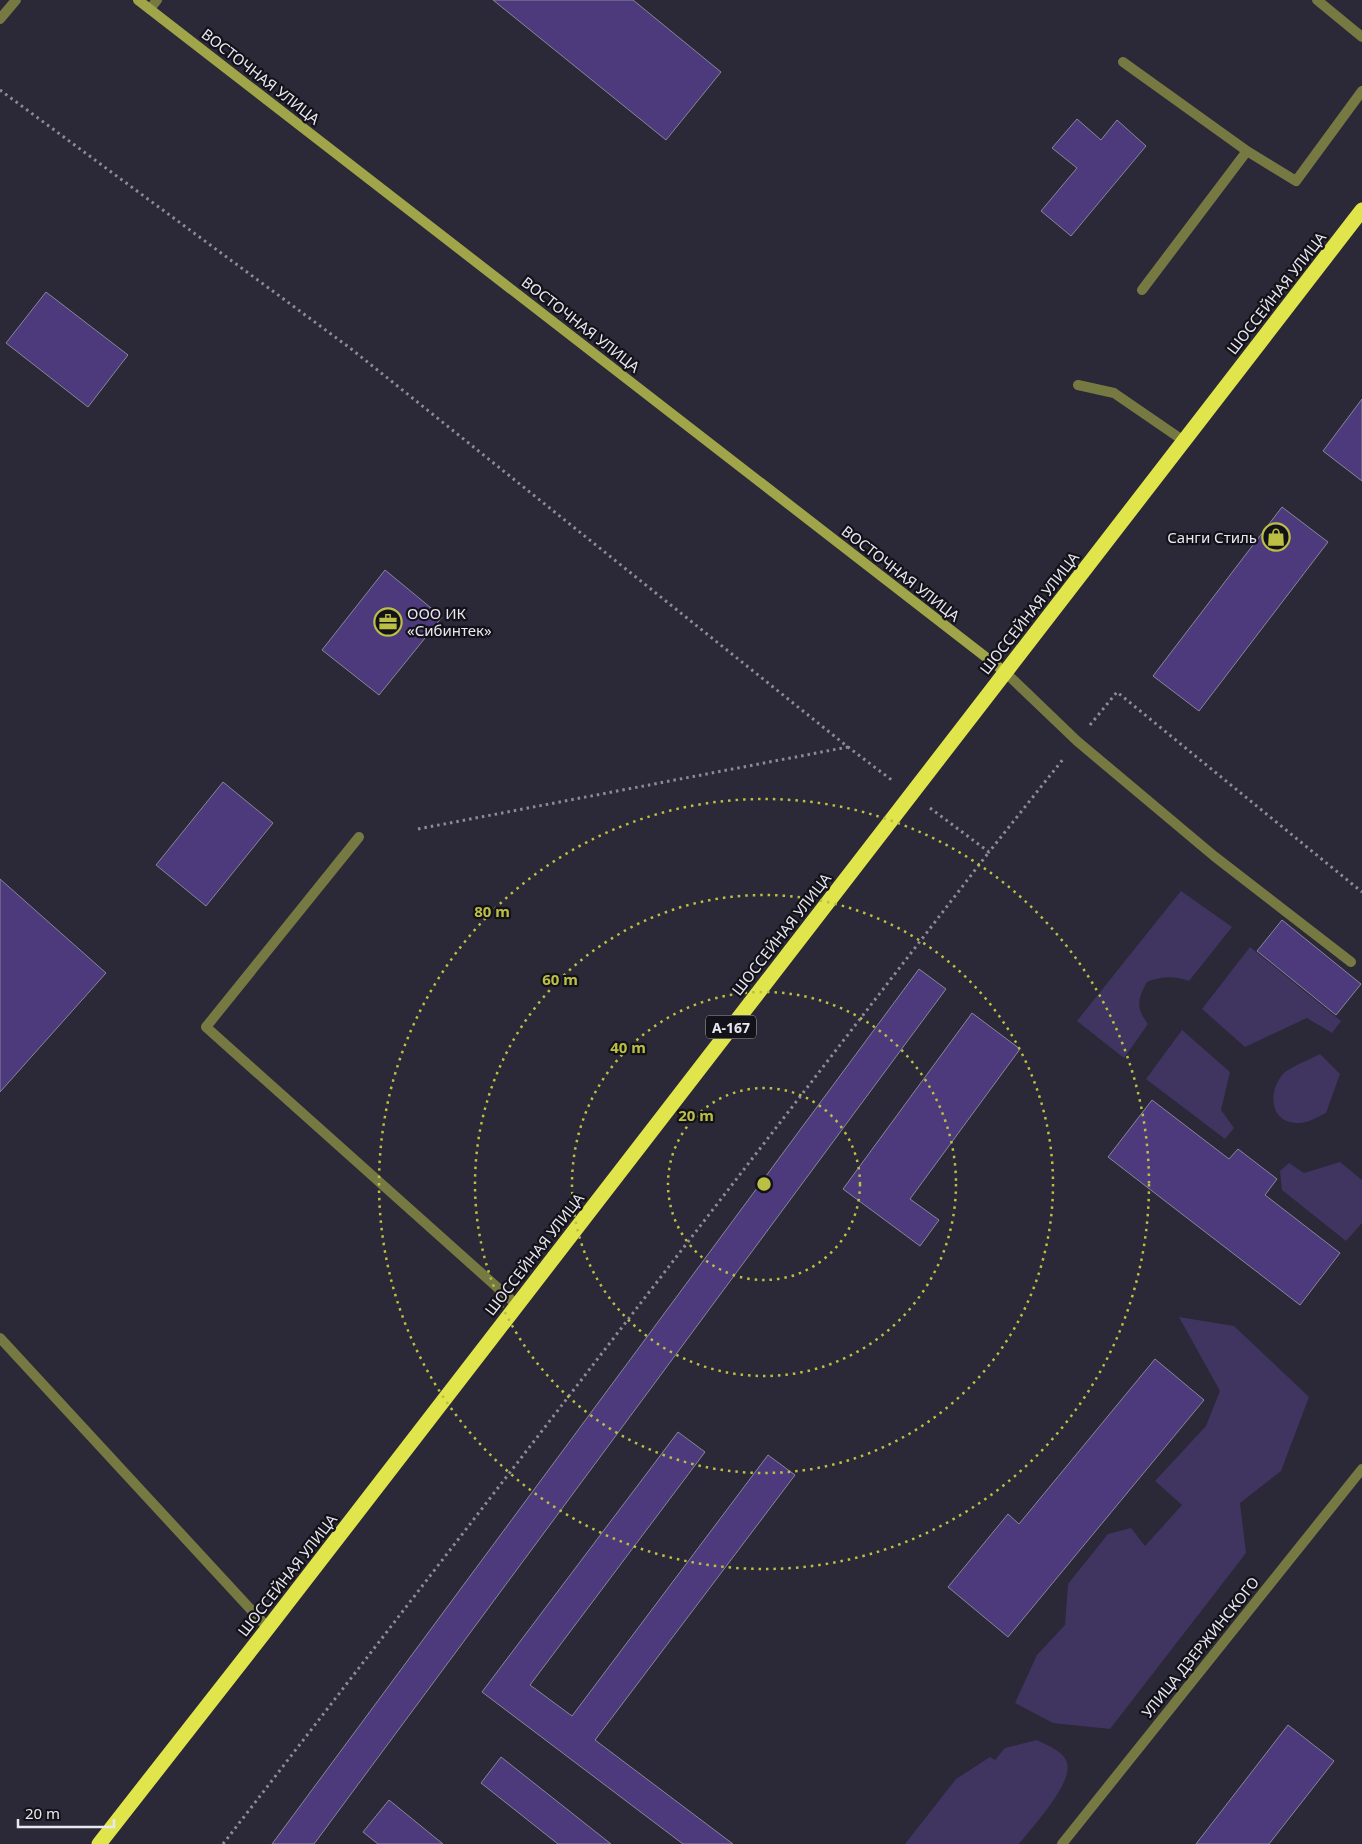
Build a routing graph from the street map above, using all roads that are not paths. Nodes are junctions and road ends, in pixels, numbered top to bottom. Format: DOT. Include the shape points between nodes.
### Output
graph roads {
  1 [pos="16,0"];
  2 [pos="138,0"];
  3 [pos="157,0"];
  4 [pos="1317,0"];
  5 [pos="150,9"];
  6 [pos="0,19"];
  7 [pos="1362,37"];
  8 [pos="1123,62"];
  9 [pos="1362,91"];
  10 [pos="1247,151"];
  11 [pos="1362,210"];
  12 [pos="1142,290"];
  13 [pos="1078,385"];
  14 [pos="1184,442"];
  15 [pos="1005,672"];
  16 [pos="359,837"];
  17 [pos="1351,962"];
  18 [pos="517,1305"];
  19 [pos="0,1338"];
  20 [pos="1362,1469"];
  21 [pos="268,1628"];
  22 [pos="99,1844"];
  23 [pos="1062,1844"];
  1 -- 6 [label="street"];
  2 -- 5 [label="street, ВОСТОЧНАЯ УЛИЦА"];
  3 -- 5 [label="street"];
  4 -- 7 [label="street"];
  5 -- 15 [label="street, ВОСТОЧНАЯ УЛИЦА"];
  8 -- 10 [label="street"];
  9 -- 10 [label="street" via="1296,181"];
  10 -- 12 [label="street"];
  11 -- 14 [label="highway, ШОССЕЙНАЯ УЛИЦА / А-167"];
  13 -- 14 [label="street" via="1114,393"];
  14 -- 15 [label="highway, ШОССЕЙНАЯ УЛИЦА / А-167"];
  15 -- 17 [label="street" via="1077,740 1214,856"];
  15 -- 18 [label="highway, ШОССЕЙНАЯ УЛИЦА / А-167"];
  16 -- 18 [label="street" via="206,1027"];
  18 -- 21 [label="highway, ШОССЕЙНАЯ УЛИЦА / А-167"];
  19 -- 21 [label="street"];
  20 -- 23 [label="street, УЛИЦА ДЗЕРЖИНСКОГО"];
  21 -- 22 [label="highway, ШОССЕЙНАЯ УЛИЦА / А-167"];
}
